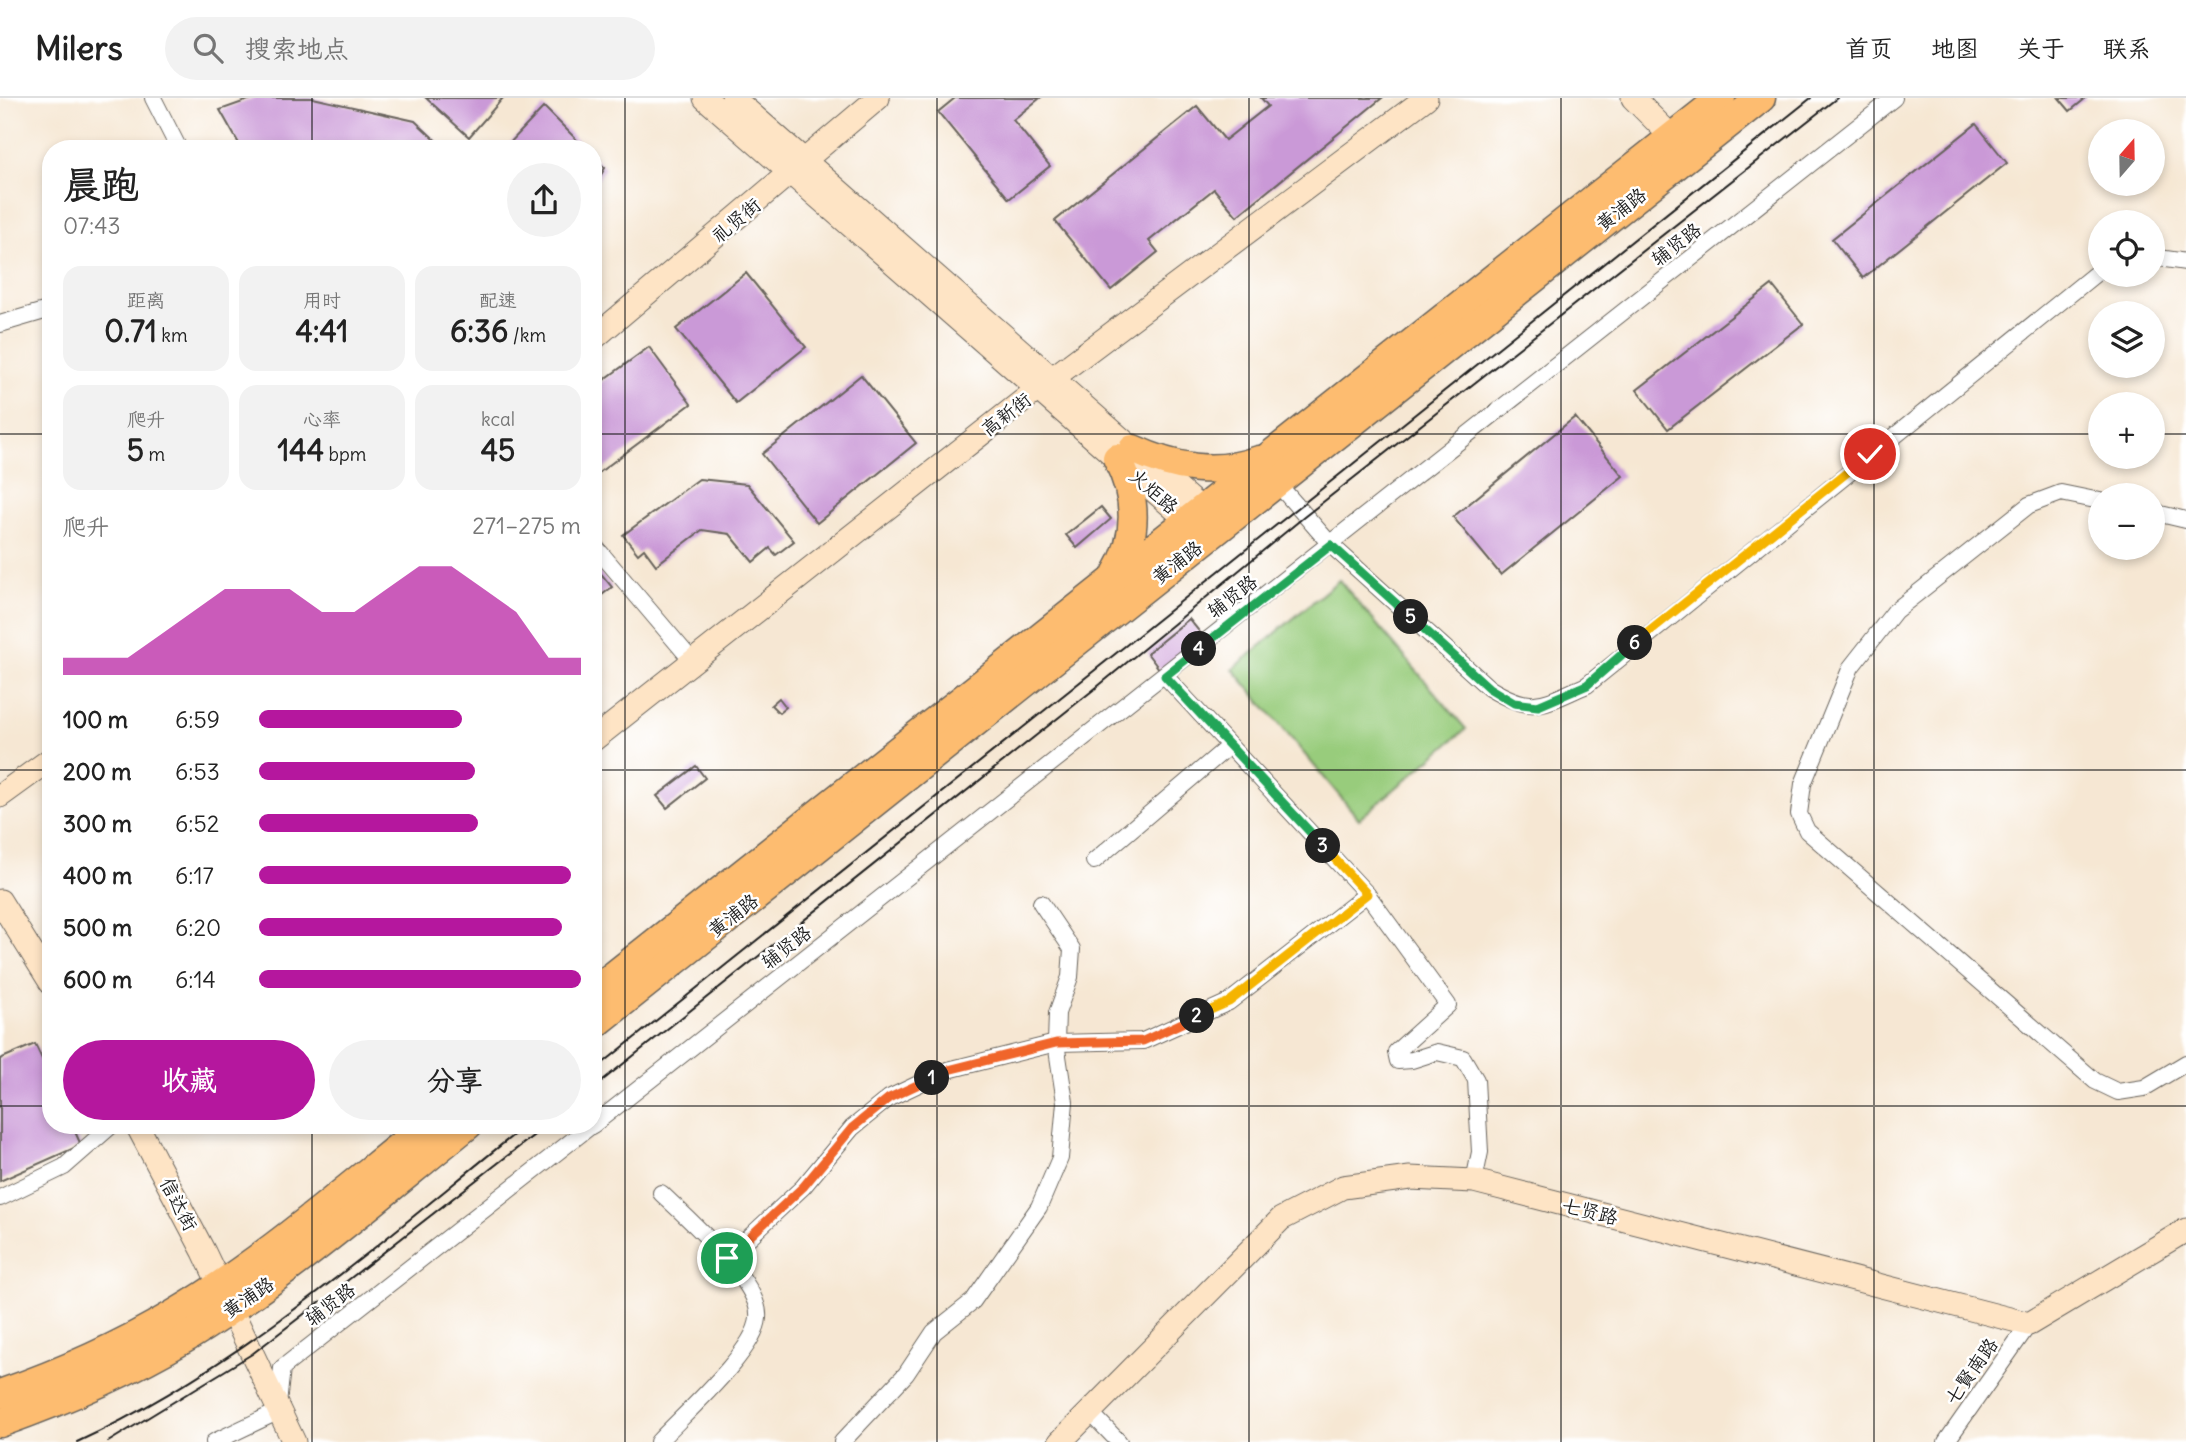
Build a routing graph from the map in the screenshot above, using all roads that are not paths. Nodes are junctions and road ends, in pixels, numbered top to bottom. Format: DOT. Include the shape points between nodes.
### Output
graph roads {
  1 [pos="153,98"];
  2 [pos="705,98"];
  3 [pos="733,98"];
  4 [pos="877,98"];
  5 [pos="1426,98"];
  6 [pos="1633,98"];
  7 [pos="1721,98"];
  8 [pos="1761,98"];
  9 [pos="1894,98"];
  10 [pos="1672,137"];
  11 [pos="174,140"];
  12 [pos="799,168"];
  13 [pos="2165,259"];
  14 [pos="2186,262"];
  15 [pos="2088,280"];
  16 [pos="42,312"];
  17 [pos="0,324"];
  18 [pos="602,332"];
  19 [pos="1045,384"];
  20 [pos="1125,453"];
  21 [pos="1273,470"];
  22 [pos="2088,499"];
  23 [pos="2165,515"];
  24 [pos="2186,520"];
  25 [pos="1199,523"];
  26 [pos="1331,545"];
  27 [pos="602,555"];
  28 [pos="1112,581"];
  29 [pos="694,663"];
  30 [pos="1165,676"];
  31 [pos="602,733"];
  32 [pos="1228,746"];
  33 [pos="42,766"];
  34 [pos="0,796"];
  35 [pos="1094,861"];
  36 [pos="1367,894"];
  37 [pos="0,901"];
  38 [pos="1041,903"];
  39 [pos="42,969"];
  40 [pos="602,985"];
  41 [pos="602,1019"];
  42 [pos="1056,1043"];
  43 [pos="2186,1063"];
  44 [pos="602,1118"];
  45 [pos="102,1134"];
  46 [pos="142,1134"];
  47 [pos="415,1134"];
  48 [pos="457,1134"];
  49 [pos="581,1134"];
  50 [pos="1474,1181"];
  51 [pos="661,1193"];
  52 [pos="0,1198"];
  53 [pos="2186,1230"];
  54 [pos="727,1258"];
  55 [pos="226,1296"];
  56 [pos="2029,1324"];
  57 [pos="0,1394"];
  58 [pos="277,1412"];
  59 [pos="1090,1412"];
  60 [pos="0,1423"];
  61 [pos="214,1442"];
  62 [pos="294,1442"];
  63 [pos="658,1442"];
  64 [pos="842,1442"];
  65 [pos="1060,1442"];
  66 [pos="1119,1442"];
  67 [pos="1946,1442"];
  1 -- 11 [label="street"];
  2 -- 12 [label="street, 火炬路"];
  3 -- 12 [label="street, 火炬路"];
  4 -- 12 [label="street, 礼贤街"];
  5 -- 19 [label="street, 高新街"];
  6 -- 10 [label="street"];
  7 -- 10 [label="highway, 黄浦路"];
  8 -- 21 [label="highway, 黄浦路"];
  9 -- 26 [label="street, 辅贤路"];
  10 -- 21 [label="highway, 黄浦路"];
  12 -- 18 [label="street, 礼贤街"];
  12 -- 19 [label="street, 火炬路"];
  13 -- 14 [label="street"];
  15 -- 26 [label="street" via="1587,685 1538,706 1514,703 1489,688"];
  16 -- 17 [label="street"];
  19 -- 20 [label="street, 火炬路"];
  19 -- 29 [label="street, 高新街"];
  20 -- 21 [label="highway" via="1203,469"];
  20 -- 25 [label="street, 火炬路"];
  20 -- 28 [label="highway" via="1133,527"];
  21 -- 25 [label="highway, 黄浦路"];
  21 -- 26 [label="street"];
  22 -- 43 [label="street" via="2061,493 2029,505 1895,611 1851,667 1803,784 1799,814 1807,831 2095,1082 2118,1092 2144,1088"];
  23 -- 24 [label="street"];
  25 -- 28 [label="highway, 黄浦路"];
  25 -- 41 [label="highway, 黄浦路"];
  26 -- 30 [label="street, 辅贤路"];
  27 -- 29 [label="street"];
  28 -- 40 [label="highway, 黄浦路"];
  29 -- 31 [label="street, 高新街"];
  30 -- 32 [label="street"];
  30 -- 44 [label="street, 辅贤路"];
  32 -- 35 [label="street"];
  32 -- 36 [label="street"];
  33 -- 34 [label="street"];
  36 -- 42 [label="street" via="1229,1002 1143,1041"];
  36 -- 50 [label="street" via="1448,1005 1396,1052 1398,1061 1437,1052 1463,1058 1476,1080 1480,1152"];
  37 -- 39 [label="street"];
  38 -- 42 [label="street" via="1072,949 1070,977 1057,1013"];
  42 -- 54 [label="street" via="948,1070 889,1098 852,1128 803,1187"];
  42 -- 64 [label="street" via="1065,1102 1060,1158 1039,1207 973,1301 934,1332 906,1374"];
  45 -- 52 [label="street" via="64,1167"];
  46 -- 55 [label="street, 信达街"];
  47 -- 55 [label="highway, 黄浦路" via="257,1259"];
  48 -- 55 [label="highway, 黄浦路" via="274,1280"];
  49 -- 58 [label="street, 辅贤路" via="282,1368"];
  50 -- 56 [label="street, 七贤路"];
  50 -- 59 [label="street, 七贤路" via="1410,1178 1343,1187 1281,1219"];
  51 -- 54 [label="street"];
  53 -- 56 [label="street"];
  54 -- 63 [label="street" via="754,1297 758,1318 745,1350"];
  55 -- 57 [label="highway, 黄浦路"];
  55 -- 58 [label="street, 信达街"];
  55 -- 60 [label="highway, 黄浦路" via="141,1363"];
  56 -- 67 [label="street, 七賢南路"];
  58 -- 61 [label="street"];
  58 -- 62 [label="street, 信达街"];
  59 -- 65 [label="street, 七贤路"];
  59 -- 66 [label="street"];
}
